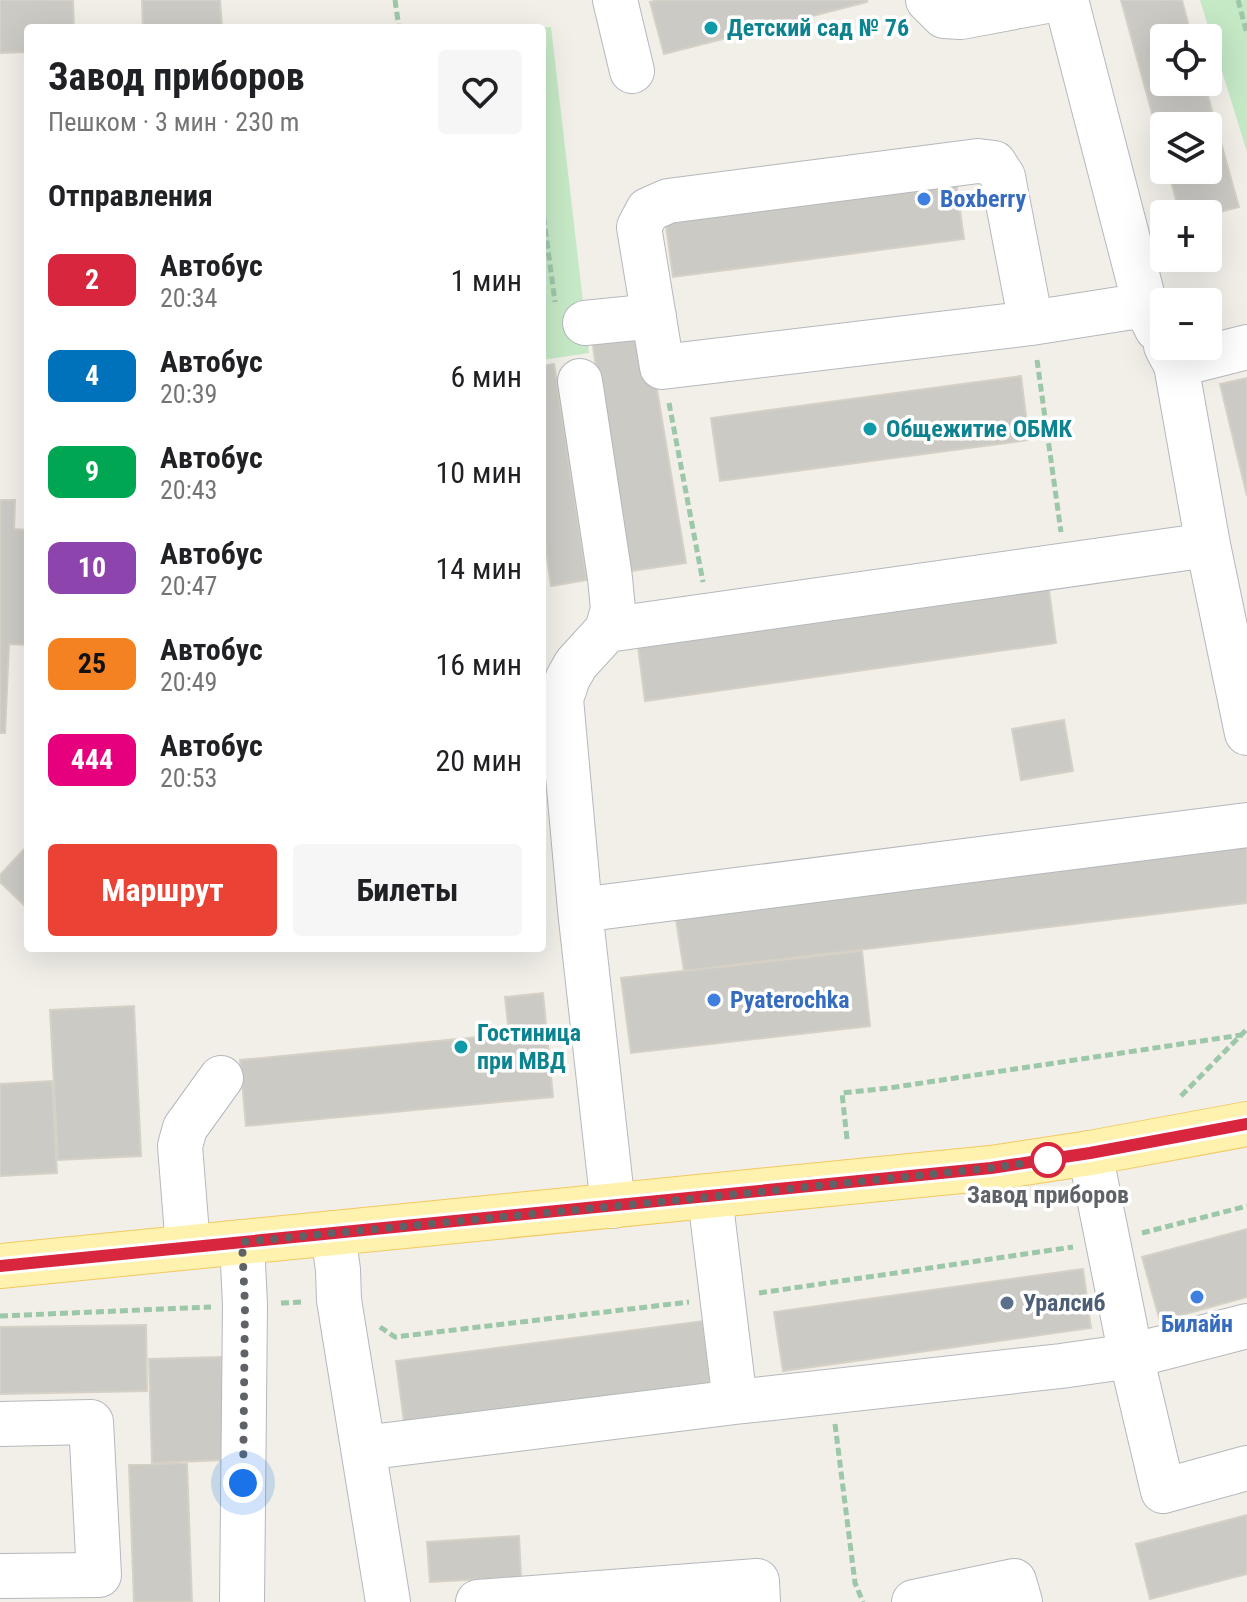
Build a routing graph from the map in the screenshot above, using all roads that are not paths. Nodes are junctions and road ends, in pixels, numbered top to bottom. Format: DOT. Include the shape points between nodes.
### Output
graph roads {
  1 [pos="615,0"];
  2 [pos="928,0"];
  3 [pos="1052,0"];
  4 [pos="1066,0"];
  5 [pos="632,71"];
  6 [pos="1150,294"];
  7 [pos="654,316"];
  8 [pos="571,317"];
  9 [pos="1031,323"];
  10 [pos="1150,338"];
  11 [pos="1222,345"];
  12 [pos="1247,347"];
  13 [pos="1167,360"];
  14 [pos="580,381"];
  15 [pos="1208,545"];
  16 [pos="607,630"];
  17 [pos="1247,733"];
  18 [pos="1247,825"];
  19 [pos="580,910"];
  20 [pos="221,1078"];
  21 [pos="1247,1124"];
  22 [pos="1090,1153"];
  23 [pos="710,1197"];
  24 [pos="613,1206"];
  25 [pos="333,1233"];
  26 [pos="242,1242"];
  27 [pos="188,1247"];
  28 [pos="0,1266"];
  29 [pos="1247,1326"];
  30 [pos="1131,1356"];
  31 [pos="735,1402"];
  32 [pos="0,1424"];
  33 [pos="363,1448"];
  34 [pos="1247,1468"];
  35 [pos="0,1576"];
  36 [pos="99,1588"];
  37 [pos="242,1602"];
  38 [pos="388,1602"];
  39 [pos="478,1602"];
  40 [pos="490,1602"];
  41 [pos="758,1602"];
  42 [pos="914,1602"];
  43 [pos="1020,1602"];
  1 -- 5 [label="lane"];
  2 -- 3 [label="lane" via="944,16 961,17"];
  4 -- 6 [label="lane"];
  7 -- 8 [label="lane"];
  7 -- 9 [label="lane" via="662,367"];
  7 -- 9 [label="lane" via="639,227 648,210 668,201 978,161 994,163 1003,177"];
  9 -- 10 [label="lane"];
  11 -- 12 [label="lane"];
  13 -- 15 [label="lane"];
  14 -- 16 [label="lane" via="610,578 613,609"];
  15 -- 16 [label="lane"];
  15 -- 17 [label="lane"];
  16 -- 19 [label="lane" via="576,664 561,699"];
  18 -- 19 [label="lane"];
  19 -- 24 [label="lane"];
  20 -- 27 [label="lane" via="185,1128 180,1146"];
  21 -- 22 [label="main road"];
  22 -- 23 [label="main road"];
  22 -- 30 [label="lane"];
  23 -- 24 [label="main road"];
  23 -- 31 [label="lane"];
  24 -- 25 [label="main road"];
  25 -- 26 [label="main road"];
  25 -- 33 [label="lane"];
  26 -- 27 [label="main road"];
  26 -- 37 [label="lane"];
  27 -- 28 [label="main road"];
  29 -- 30 [label="lane"];
  30 -- 31 [label="lane"];
  30 -- 34 [label="lane" via="1163,1491"];
  31 -- 33 [label="lane"];
  32 -- 36 [label="lane" via="91,1422"];
  33 -- 38 [label="lane"];
  35 -- 36 [label="lane"];
  39 -- 40 [label="lane"];
  40 -- 41 [label="lane" via="757,1581"];
  42 -- 43 [label="lane" via="1014,1581"];
}
